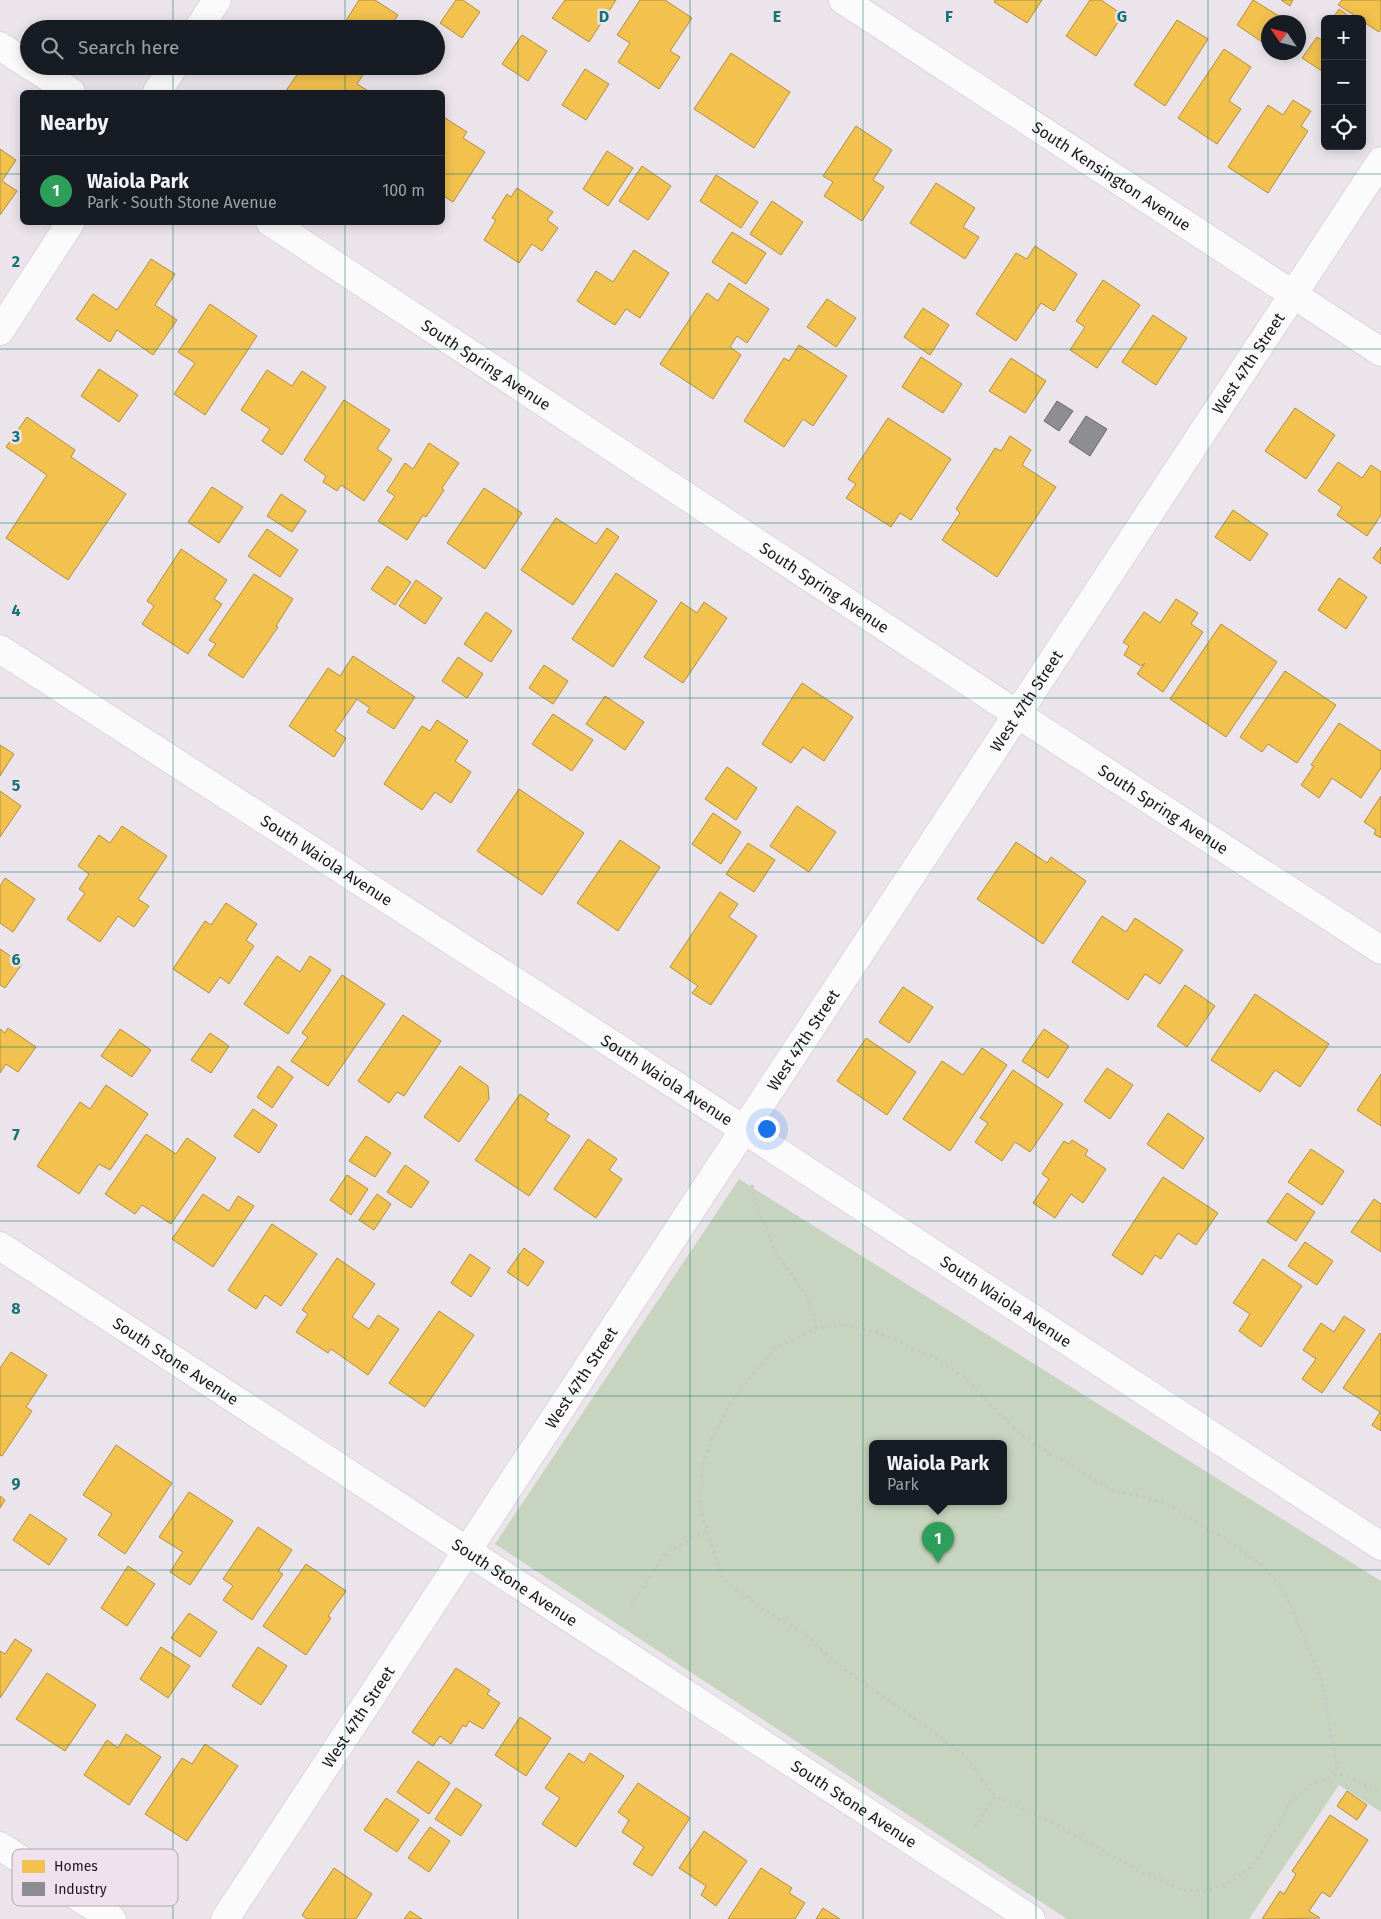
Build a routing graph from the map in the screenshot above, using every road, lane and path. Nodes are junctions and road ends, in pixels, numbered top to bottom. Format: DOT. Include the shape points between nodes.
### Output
graph roads {
  1 [pos="217,0"];
  2 [pos="843,0"];
  3 [pos="204,20"];
  4 [pos="0,46"];
  5 [pos="20,59"];
  6 [pos="44,75"];
  7 [pos="168,75"];
  8 [pos="68,90"];
  9 [pos="158,90"];
  10 [pos="1381,160"];
  11 [pos="69,225"];
  12 [pos="275,225"];
  13 [pos="1293,295"];
  14 [pos="0,331"];
  15 [pos="1381,352"];
  16 [pos="0,649"];
  17 [pos="1017,714"];
  18 [pos="1381,950"];
  19 [pos="744,1130"];
  20 [pos="752,1185"];
  21 [pos="0,1246"];
  22 [pos="817,1328"];
  23 [pos="707,1531"];
  24 [pos="1381,1546"];
  25 [pos="467,1551"];
  26 [pos="631,1604"];
  27 [pos="1334,1775"];
  28 [pos="1381,1793"];
  29 [pos="995,1796"];
  30 [pos="975,1827"];
  31 [pos="0,1846"];
  32 [pos="12,1854"];
  33 [pos="92,1906"];
  34 [pos="112,1919"];
  35 [pos="225,1919"];
  36 [pos="1031,1919"];
  1 -- 3 [label="street"];
  2 -- 13 [label="street, South Kensington Avenue"];
  4 -- 5 [label="street"];
  6 -- 8 [label="street"];
  7 -- 9 [label="street"];
  10 -- 13 [label="street, West 47th Street"];
  11 -- 14 [label="street"];
  12 -- 17 [label="street, South Spring Avenue"];
  13 -- 15 [label="street, South Kensington Avenue"];
  13 -- 17 [label="street, West 47th Street"];
  16 -- 19 [label="street, South Waiola Avenue"];
  17 -- 18 [label="street, South Spring Avenue"];
  17 -- 19 [label="street, West 47th Street"];
  19 -- 24 [label="street, South Waiola Avenue"];
  19 -- 25 [label="street, West 47th Street"];
  20 -- 22 [label="path" via="776,1253 807,1296"];
  21 -- 25 [label="street, South Stone Avenue"];
  22 -- 23 [label="path" via="775,1350 740,1389 726,1411 702,1467 700,1499"];
  22 -- 27 [label="path" via="844,1325 878,1333 934,1356 963,1376 1033,1443 1114,1491 1170,1506 1262,1565 1290,1602 1322,1682 1337,1766"];
  23 -- 26 [label="path" via="667,1552"];
  23 -- 29 [label="path" via="722,1577 956,1748 969,1760"];
  25 -- 35 [label="street, West 47th Street"];
  25 -- 36 [label="street, South Stone Avenue"];
  27 -- 28 [label="path" via="1346,1775"];
  27 -- 29 [label="path" via="1310,1785 1293,1799 1254,1864 1232,1882 1207,1891 1183,1890 1144,1873 1049,1821"];
  29 -- 30 [label="path"];
  31 -- 32 [label="street"];
  33 -- 34 [label="street"];
}
